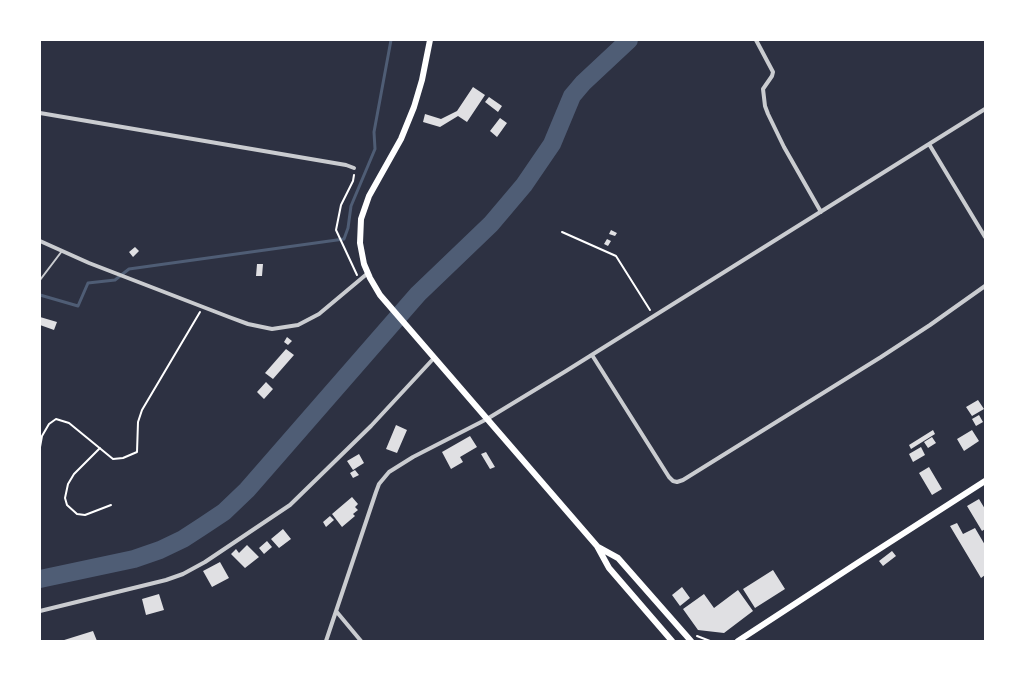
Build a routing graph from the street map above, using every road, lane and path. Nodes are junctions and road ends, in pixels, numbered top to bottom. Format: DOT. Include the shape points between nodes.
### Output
graph roads {
  1 [pos="430,40"];
  2 [pos="756,40"];
  3 [pos="985,109"];
  4 [pos="40,113"];
  5 [pos="928,144"];
  6 [pos="354,168"];
  7 [pos="821,212"];
  8 [pos="562,232"];
  9 [pos="985,237"];
  10 [pos="40,241"];
  11 [pos="62,251"];
  12 [pos="368,273"];
  13 [pos="359,279"];
  14 [pos="40,280"];
  15 [pos="985,286"];
  16 [pos="204,306"];
  17 [pos="654,316"];
  18 [pos="592,355"];
  19 [pos="434,358"];
  20 [pos="487,419"];
  21 [pos="40,447"];
  22 [pos="100,448"];
  23 [pos="985,481"];
  24 [pos="112,505"];
  25 [pos="597,546"];
  26 [pos="40,611"];
  27 [pos="336,611"];
  28 [pos="697,636"];
  29 [pos="326,641"];
  30 [pos="361,641"];
  31 [pos="672,641"];
  32 [pos="691,641"];
  33 [pos="710,641"];
  34 [pos="738,641"];
  1 -- 12 [label="main road" via="414,107 401,139 369,196 362,219 360,243"];
  2 -- 7 [label="street" via="773,74 763,89 768,114"];
  3 -- 5 [label="street"];
  4 -- 6 [label="street"];
  5 -- 7 [label="street"];
  5 -- 9 [label="street"];
  6 -- 13 [label="path" via="353,181 341,205 336,230"];
  7 -- 17 [label="street"];
  8 -- 17 [label="path" via="616,256"];
  10 -- 11 [label="street"];
  11 -- 14 [label="lane"];
  11 -- 16 [label="street"];
  12 -- 13 [label="street"];
  12 -- 19 [label="main road" via="380,295"];
  13 -- 16 [label="street" via="331,305 298,325 272,329 248,324"];
  15 -- 18 [label="street" via="881,357 677,482 669,477"];
  16 -- 22 [label="path" via="142,410 137,452 113,458"];
  17 -- 18 [label="street"];
  18 -- 20 [label="street"];
  19 -- 20 [label="main road"];
  19 -- 26 [label="street" via="290,505 204,562 166,580"];
  20 -- 25 [label="main road"];
  20 -- 27 [label="street" via="412,457 384,477 360,536"];
  21 -- 22 [label="path" via="42,436 56,419 69,423"];
  22 -- 24 [label="path" via="74,474 65,498 77,514 85,515"];
  23 -- 34 [label="main road"];
  25 -- 31 [label="main road" via="609,568"];
  25 -- 32 [label="main road" via="618,558"];
  27 -- 29 [label="street"];
  27 -- 30 [label="street"];
  28 -- 33 [label="path"];
}
